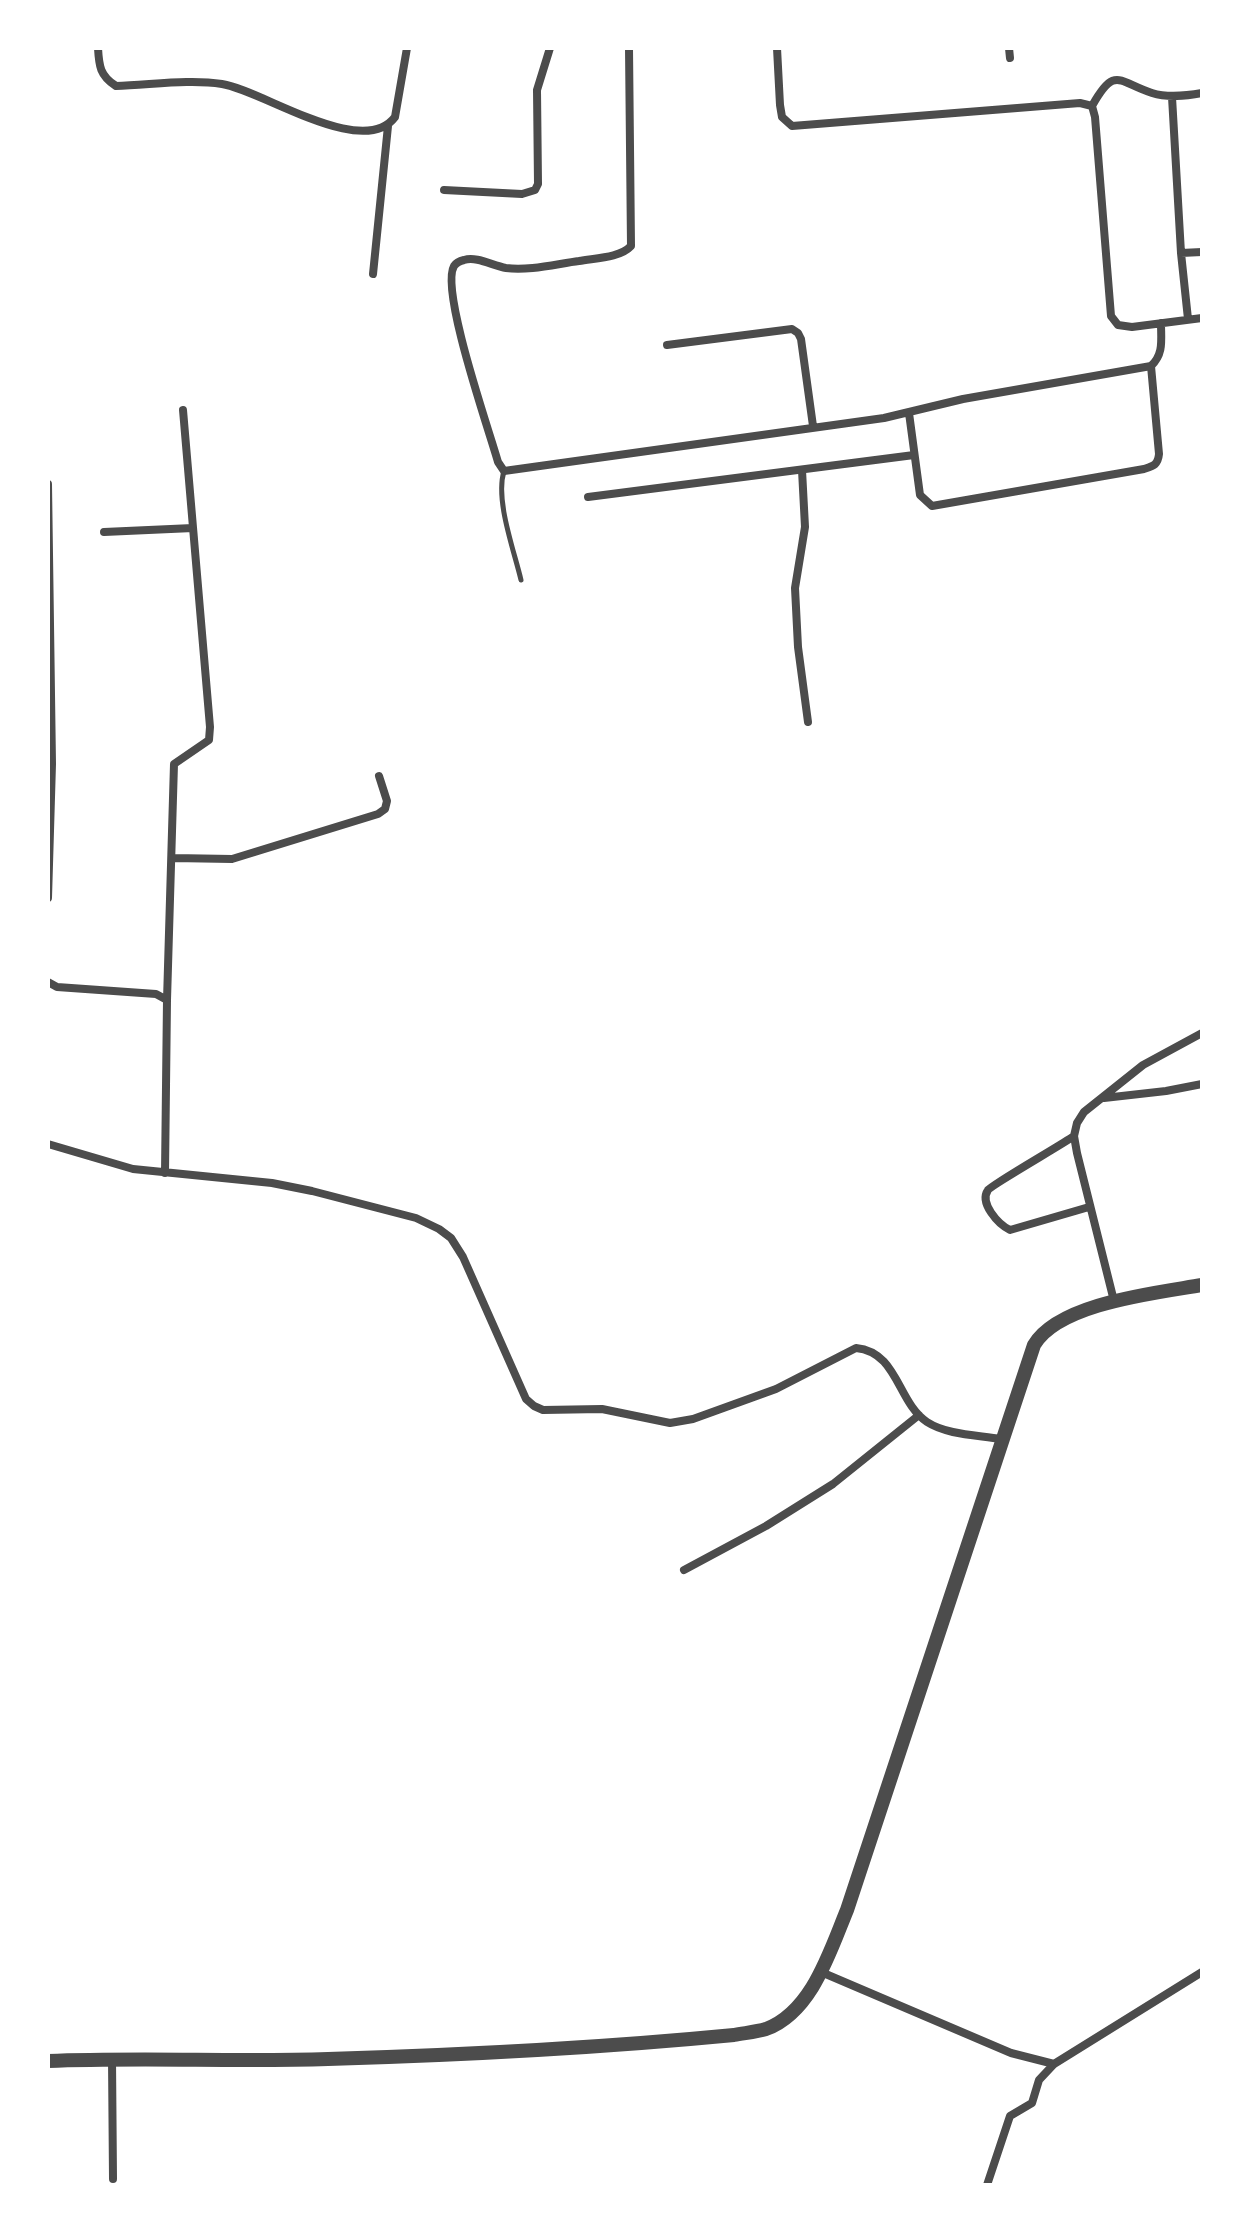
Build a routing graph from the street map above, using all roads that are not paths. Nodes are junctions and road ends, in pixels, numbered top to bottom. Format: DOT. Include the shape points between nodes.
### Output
graph roads {
  1 [pos="98,48"];
  2 [pos="407,48"];
  3 [pos="550,48"];
  4 [pos="629,48"];
  5 [pos="777,48"];
  6 [pos="1202,93"];
  7 [pos="1172,97"];
  8 [pos="1092,106"];
  9 [pos="388,126"];
  10 [pos="444,190"];
  11 [pos="1202,252"];
  12 [pos="1181,253"];
  13 [pos="373,274"];
  14 [pos="1202,318"];
  15 [pos="1188,319"];
  16 [pos="1161,323"];
  17 [pos="667,345"];
  18 [pos="1151,366"];
  19 [pos="183,410"];
  20 [pos="909,413"];
  21 [pos="813,426"];
  22 [pos="914,455"];
  23 [pos="802,470"];
  24 [pos="504,471"];
  25 [pos="48,484"];
  26 [pos="588,497"];
  27 [pos="193,528"];
  28 [pos="104,532"];
  29 [pos="521,580"];
  30 [pos="808,722"];
  31 [pos="50,763"];
  32 [pos="379,776"];
  33 [pos="173,858"];
  34 [pos="48,898"];
  35 [pos="48,982"];
  36 [pos="167,1000"];
  37 [pos="1202,1033"];
  38 [pos="1202,1084"];
  39 [pos="1101,1098"];
  40 [pos="1074,1136"];
  41 [pos="48,1144"];
  42 [pos="165,1173"];
  43 [pos="1089,1207"];
  44 [pos="1202,1285"];
  45 [pos="1114,1301"];
  46 [pos="919,1415"];
  47 [pos="1001,1439"];
  48 [pos="684,1570"];
  49 [pos="820,1971"];
  50 [pos="1202,1972"];
  51 [pos="112,2059"];
  52 [pos="48,2061"];
  53 [pos="1054,2064"];
  54 [pos="113,2179"];
  55 [pos="987,2185"];
  1 -- 9 [label="street" via="105,79 116,86 220,83 316,120 366,131"];
  2 -- 9 [label="street" via="395,117"];
  3 -- 10 [label="street" via="537,90 535,190"];
  4 -- 24 [label="street" via="631,246 621,253 570,262 518,268 470,259 453,268 457,323"];
  5 -- 8 [label="street" via="782,117 792,126"];
  6 -- 7 [label="street"];
  7 -- 8 [label="street" via="1114,80 1102,87"];
  7 -- 12 [label="street"];
  8 -- 16 [label="street" via="1111,316 1118,325 1132,327"];
  9 -- 13 [label="street"];
  11 -- 12 [label="street"];
  12 -- 15 [label="street"];
  14 -- 15 [label="street"];
  15 -- 16 [label="street"];
  16 -- 18 [label="street" via="1161,352"];
  17 -- 21 [label="street" via="792,329 801,339"];
  18 -- 20 [label="street"];
  18 -- 22 [label="street" via="1159,454 1154,466 932,506 920,495"];
  19 -- 27 [label="street"];
  20 -- 21 [label="street"];
  20 -- 22 [label="street"];
  21 -- 24 [label="street"];
  22 -- 23 [label="street"];
  23 -- 26 [label="street"];
  23 -- 30 [label="street" via="805,527 795,588"];
  24 -- 29 [label="lane" via="503,505"];
  25 -- 31 [label="street"];
  27 -- 28 [label="street"];
  27 -- 33 [label="street" via="209,740 174,764"];
  31 -- 34 [label="street"];
  32 -- 33 [label="street" via="387,801 378,814 232,859"];
  33 -- 36 [label="street"];
  35 -- 36 [label="street" via="156,994"];
  36 -- 42 [label="street"];
  37 -- 39 [label="street" via="1143,1065"];
  38 -- 39 [label="street"];
  39 -- 40 [label="street" via="1084,1112"];
  40 -- 43 [label="street"];
  40 -- 43 [label="street" via="991,1185 985,1201 1010,1230"];
  41 -- 42 [label="street"];
  42 -- 46 [label="street" via="312,1191 439,1229 463,1257 526,1399 543,1410 602,1409 670,1423 693,1419 776,1389 856,1348 884,1360"];
  43 -- 45 [label="street"];
  44 -- 45 [label="street"];
  45 -- 47 [label="street" via="1042,1332"];
  46 -- 47 [label="street" via="940,1428"];
  46 -- 48 [label="street" via="833,1484"];
  47 -- 49 [label="street" via="851,1896"];
  49 -- 51 [label="street" via="787,2017 734,2035 478,2054"];
  49 -- 53 [label="street" via="1011,2053"];
  50 -- 53 [label="street"];
  51 -- 52 [label="street"];
  51 -- 54 [label="street"];
  53 -- 55 [label="street" via="1039,2080 1032,2103 1010,2116"];
}
